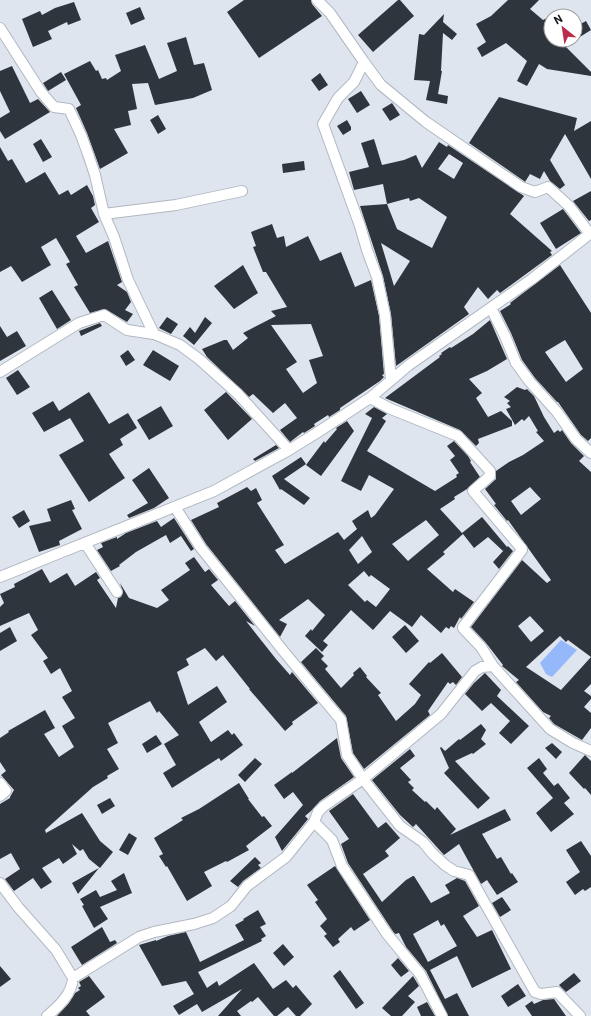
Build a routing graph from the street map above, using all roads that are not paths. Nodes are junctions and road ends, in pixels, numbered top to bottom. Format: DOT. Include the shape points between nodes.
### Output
graph roads {
  1 [pos="317,0"];
  2 [pos="0,28"];
  3 [pos="364,62"];
  4 [pos="242,191"];
  5 [pos="104,214"];
  6 [pos="591,234"];
  7 [pos="491,308"];
  8 [pos="154,334"];
  9 [pos="0,372"];
  10 [pos="391,380"];
  11 [pos="370,398"];
  12 [pos="288,450"];
  13 [pos="591,453"];
  14 [pos="175,507"];
  15 [pos="85,543"];
  16 [pos="0,577"];
  17 [pos="117,592"];
  18 [pos="493,666"];
  19 [pos="591,751"];
  20 [pos="363,779"];
  21 [pos="0,783"];
  22 [pos="0,796"];
  23 [pos="314,822"];
  24 [pos="0,883"];
  25 [pos="73,978"];
  26 [pos="47,1016"];
  27 [pos="442,1016"];
  28 [pos="580,1016"];
  1 -- 3 [label="street" via="330,13"];
  2 -- 5 [label="street" via="41,92 54,107 69,109 95,175"];
  3 -- 6 [label="street" via="381,85 445,135 521,186 534,192 548,187"];
  3 -- 10 [label="street" via="354,82 338,98 323,124 377,277"];
  4 -- 5 [label="street" via="176,205"];
  5 -- 8 [label="street" via="128,280"];
  6 -- 7 [label="street"];
  7 -- 10 [label="street"];
  7 -- 13 [label="street" via="516,363 576,439"];
  8 -- 9 [label="street" via="127,330 104,315 79,323"];
  8 -- 12 [label="street" via="180,345 199,359 238,394"];
  10 -- 11 [label="street"];
  11 -- 12 [label="street"];
  11 -- 18 [label="street" via="458,436 490,471 490,476 472,490 522,549 463,627 481,647"];
  12 -- 14 [label="street" via="214,491"];
  14 -- 15 [label="street"];
  14 -- 20 [label="street" via="201,548 341,720 347,755"];
  15 -- 16 [label="street"];
  15 -- 17 [label="street"];
  18 -- 19 [label="street" via="550,729"];
  18 -- 20 [label="street" via="482,667 476,671 442,714"];
  20 -- 23 [label="street" via="324,806"];
  20 -- 28 [label="street" via="400,826 423,842 445,865 454,871 469,875 535,992 557,992"];
  21 -- 22 [label="street" via="6,790"];
  23 -- 25 [label="street" via="286,856 247,886 230,906 213,918 139,937"];
  23 -- 27 [label="street" via="332,840 342,866 387,934 420,974"];
  24 -- 25 [label="street" via="56,950"];
  25 -- 26 [label="street" via="67,996"];
}
